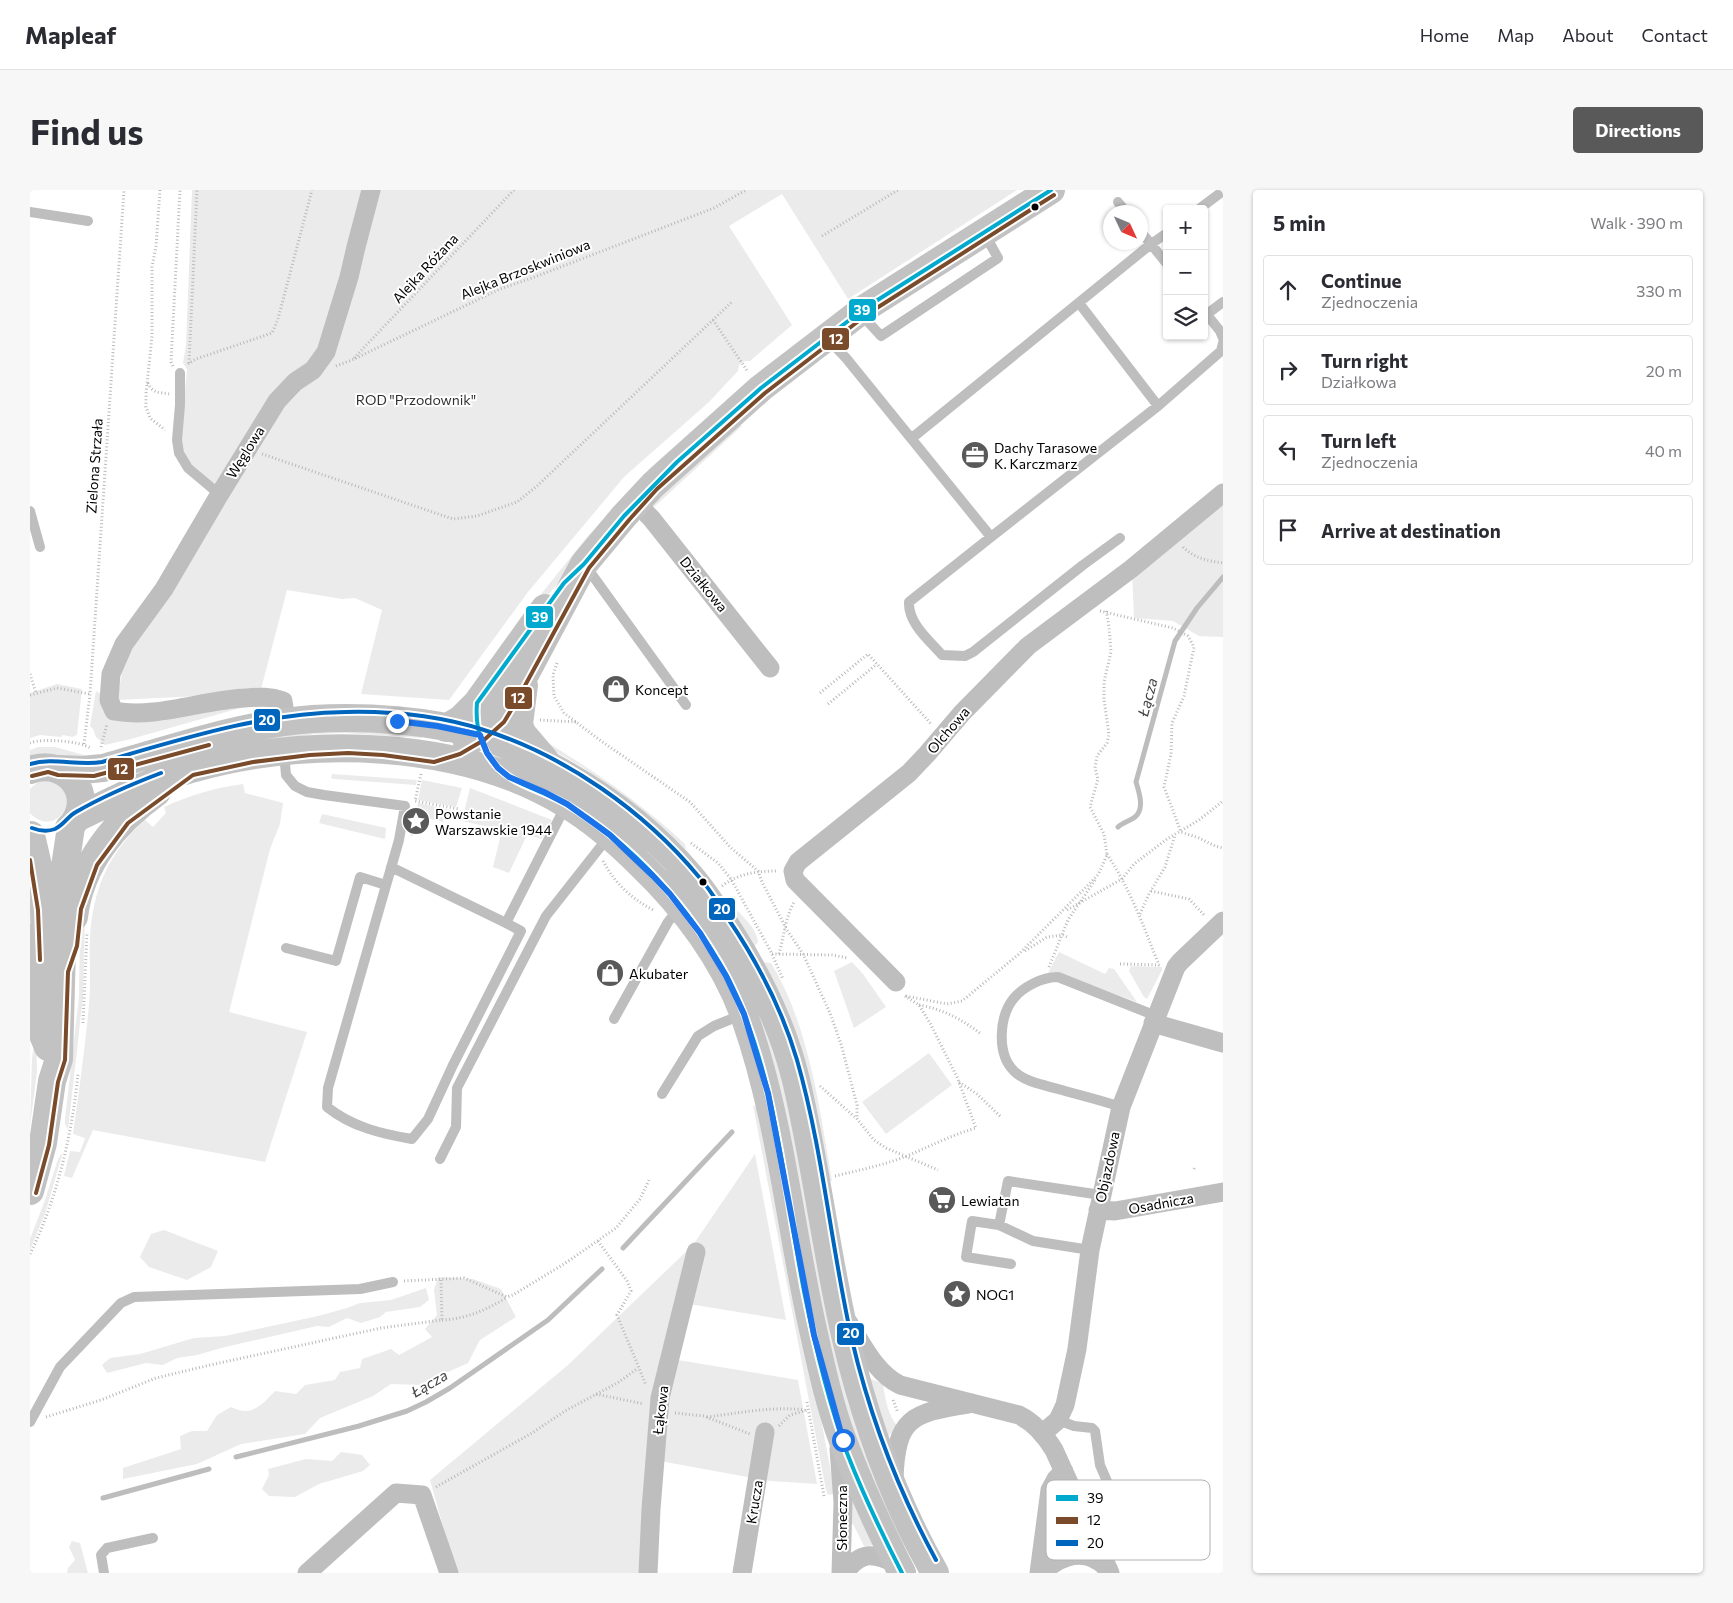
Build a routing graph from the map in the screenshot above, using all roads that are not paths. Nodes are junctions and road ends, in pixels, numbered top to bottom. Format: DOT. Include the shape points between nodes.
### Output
graph roads {
  1 [pos="371,190"];
  2 [pos="1052,190"];
  3 [pos="1223,191"];
  4 [pos="1118,202"];
  5 [pos="1120,205"];
  6 [pos="1204,205"];
  7 [pos="30,212"];
  8 [pos="88,221"];
  9 [pos="1163,236"];
  10 [pos="1148,240"];
  11 [pos="1151,244"];
  12 [pos="1163,259"];
  13 [pos="1223,302"];
  14 [pos="1079,303"];
  15 [pos="1208,311"];
  16 [pos="1208,315"];
  17 [pos="826,337"];
  18 [pos="1223,338"];
  19 [pos="1223,343"];
  20 [pos="180,373"];
  21 [pos="1158,406"];
  22 [pos="912,438"];
  23 [pos="219,494"];
  24 [pos="1223,494"];
  25 [pos="636,503"];
  26 [pos="30,511"];
  27 [pos="991,537"];
  28 [pos="1120,538"];
  29 [pos="40,547"];
  30 [pos="584,564"];
  31 [pos="770,668"];
  32 [pos="527,671"];
  33 [pos="477,703"];
  34 [pos="686,704"];
  35 [pos="286,722"];
  36 [pos="446,728"];
  37 [pos="480,735"];
  38 [pos="284,752"];
  39 [pos="426,765"];
  40 [pos="552,766"];
  41 [pos="59,769"];
  42 [pos="190,769"];
  43 [pos="30,770"];
  44 [pos="509,777"];
  45 [pos="567,804"];
  46 [pos="74,822"];
  47 [pos="31,835"];
  48 [pos="610,835"];
  49 [pos="391,867"];
  50 [pos="386,885"];
  51 [pos="680,907"];
  52 [pos="1216,921"];
  53 [pos="506,923"];
  54 [pos="30,924"];
  55 [pos="286,948"];
  56 [pos="62,972"];
  57 [pos="901,991"];
  58 [pos="744,1014"];
  59 [pos="614,1019"];
  60 [pos="1154,1019"];
  61 [pos="1223,1043"];
  62 [pos="48,1047"];
  63 [pos="52,1081"];
  64 [pos="662,1094"];
  65 [pos="1120,1107"];
  66 [pos="440,1159"];
  67 [pos="30,1191"];
  68 [pos="1223,1192"];
  69 [pos="1100,1202"];
  70 [pos="999,1225"];
  71 [pos="1090,1250"];
  72 [pos="696,1252"];
  73 [pos="1011,1264"];
  74 [pos="393,1282"];
  75 [pos="840,1310"];
  76 [pos="971,1403"];
  77 [pos="832,1404"];
  78 [pos="1058,1420"];
  79 [pos="30,1422"];
  80 [pos="1043,1433"];
  81 [pos="764,1436"];
  82 [pos="1064,1471"];
  83 [pos="1055,1480"];
  84 [pos="1068,1480"];
  85 [pos="1106,1480"];
  86 [pos="894,1488"];
  87 [pos="1046,1527"];
  88 [pos="153,1538"];
  89 [pos="1059,1560"];
  90 [pos="1097,1560"];
  91 [pos="1105,1560"];
  92 [pos="900,1568"];
  93 [pos="1110,1572"];
  94 [pos="104,1573"];
  95 [pos="307,1573"];
  96 [pos="448,1573"];
  97 [pos="648,1573"];
  98 [pos="742,1573"];
  99 [pos="841,1573"];
  100 [pos="845,1573"];
  101 [pos="935,1573"];
  102 [pos="1041,1573"];
  1 -- 23 [label="street, Węglowa" via="326,352 313,370 294,382 277,401"];
  2 -- 17 [label="main road"];
  3 -- 6 [label="lane"];
  4 -- 5 [label="lane"];
  7 -- 8 [label="lane"];
  9 -- 11 [label="lane"];
  10 -- 11 [label="lane"];
  11 -- 12 [label="lane"];
  11 -- 14 [label="lane"];
  13 -- 15 [label="lane"];
  14 -- 21 [label="lane"];
  14 -- 22 [label="lane"];
  16 -- 18 [label="lane"];
  17 -- 22 [label="lane"];
  17 -- 25 [label="main road" via="761,388"];
  19 -- 21 [label="lane" via="1221,350"];
  20 -- 23 [label="lane" via="179,452 188,468"];
  21 -- 27 [label="lane"];
  22 -- 27 [label="lane"];
  23 -- 35 [label="street, Węglowa" via="164,589 124,644 111,674 108,700 114,710 127,713 270,696 283,701"];
  24 -- 57 [label="street, Olchowa" via="1028,646 908,773 798,862 793,871 795,880"];
  25 -- 30 [label="main road"];
  25 -- 31 [label="street, Działkowa"];
  26 -- 29 [label="lane"];
  27 -- 28 [label="lane" via="909,602 913,621 942,655 965,656 973,652"];
  30 -- 32 [label="main road"];
  30 -- 33 [label="main road" via="564,583"];
  30 -- 34 [label="lane"];
  32 -- 37 [label="main road" via="499,718"];
  32 -- 40 [label="main road" via="519,724 522,733"];
  33 -- 36 [label="main road" via="462,719"];
  33 -- 37 [label="main road"];
  35 -- 36 [label="main road" via="347,718"];
  35 -- 41 [label="main road" via="234,731 103,768"];
  36 -- 37 [label="main road"];
  37 -- 39 [label="main road"];
  37 -- 40 [label="main road"];
  37 -- 44 [label="main road" via="487,753"];
  38 -- 39 [label="main road" via="348,747 384,749"];
  38 -- 42 [label="main road"];
  38 -- 49 [label="lane" via="286,775 295,786 307,792 405,806"];
  39 -- 44 [label="main road" via="461,762"];
  40 -- 75 [label="main road" via="608,802 669,852 693,879 757,977 777,1022 795,1079"];
  41 -- 43 [label="main road" via="44,767"];
  41 -- 46 [label="main road" via="73,780 80,795 81,806"];
  42 -- 46 [label="main road" via="144,786"];
  42 -- 56 [label="main road" via="124,819 91,862 79,892 71,945"];
  44 -- 45 [label="main road"];
  45 -- 48 [label="main road"];
  45 -- 53 [label="lane"];
  46 -- 47 [label="main road" via="58,836"];
  46 -- 56 [label="main road" via="65,867"];
  47 -- 62 [label="main road" via="44,909"];
  48 -- 51 [label="main road"];
  48 -- 66 [label="lane" via="546,916 457,1088 456,1127"];
  49 -- 50 [label="lane"];
  49 -- 53 [label="lane"];
  50 -- 53 [label="lane" via="328,1088 327,1107 337,1115 385,1135 412,1138 428,1119 521,931"];
  50 -- 55 [label="lane" via="360,877 336,961"];
  51 -- 58 [label="main road" via="726,976"];
  51 -- 59 [label="lane" via="668,922"];
  52 -- 60 [label="street, Objazdowa" via="1180,962 1167,966"];
  54 -- 62 [label="main road" via="42,1030"];
  56 -- 63 [label="main road" via="59,1059"];
  58 -- 64 [label="lane" via="698,1036"];
  58 -- 77 [label="main road" via="768,1093 814,1335"];
  60 -- 61 [label="street"];
  60 -- 65 [label="street, Objazdowa"];
  60 -- 65 [label="lane" via="1058,977 1042,980 1022,991 1009,1006 1001,1034 1005,1057 1020,1076"];
  62 -- 63 [label="main road"];
  63 -- 67 [label="main road" via="44,1143"];
  65 -- 69 [label="street, Objazdowa"];
  68 -- 69 [label="street, Osadnicza" via="1115,1211"];
  69 -- 70 [label="lane" via="1008,1181"];
  69 -- 71 [label="street, Objazdowa"];
  70 -- 71 [label="lane" via="1033,1241"];
  70 -- 73 [label="lane" via="972,1221 966,1257"];
  71 -- 78 [label="street, Objazdowa" via="1077,1349 1065,1405"];
  72 -- 97 [label="street, Łąkowa" via="660,1398"];
  74 -- 79 [label="lane" via="360,1289 134,1297 122,1303 60,1367"];
  75 -- 76 [label="street" via="874,1363 890,1380"];
  75 -- 86 [label="main road" via="872,1431"];
  76 -- 80 [label="street" via="1019,1415"];
  76 -- 86 [label="street" via="933,1410 910,1422 896,1451"];
  77 -- 92 [label="main road" via="843,1440"];
  77 -- 99 [label="street, Słoneczna" via="843,1502"];
  78 -- 80 [label="street, Objazdowa"];
  78 -- 85 [label="lane" via="1095,1431 1100,1465"];
  80 -- 82 [label="street"];
  81 -- 98 [label="street, Krucza"];
  82 -- 83 [label="street"];
  82 -- 84 [label="street"];
  86 -- 101 [label="main road"];
  87 -- 102 [label="street"];
  88 -- 94 [label="lane" via="107,1548 101,1555"];
  89 -- 102 [label="street"];
  90 -- 93 [label="street"];
  91 -- 93 [label="street"];
  92 -- 100 [label="street" via="881,1557 869,1555 856,1560"];
  95 -- 96 [label="street" via="396,1493 422,1495"];
}
